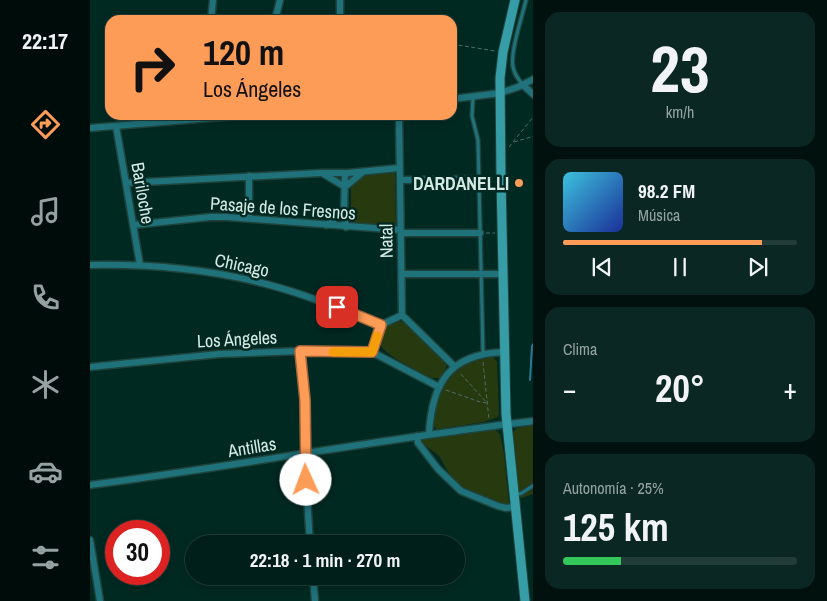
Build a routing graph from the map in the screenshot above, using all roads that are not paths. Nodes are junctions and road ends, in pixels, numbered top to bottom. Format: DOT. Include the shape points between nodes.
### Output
graph roads {
  1 [pos="213,0"];
  2 [pos="280,0"];
  3 [pos="340,0"];
  4 [pos="515,0"];
  5 [pos="526,0"];
  6 [pos="212,15"];
  7 [pos="276,15"];
  8 [pos="340,15"];
  9 [pos="533,79"];
  10 [pos="522,85"];
  11 [pos="500,93"];
  12 [pos="533,95"];
  13 [pos="473,97"];
  14 [pos="457,99"];
  15 [pos="173,120"];
  16 [pos="399,120"];
  17 [pos="116,126"];
  18 [pos="90,128"];
  19 [pos="400,168"];
  20 [pos="321,172"];
  21 [pos="363,172"];
  22 [pos="345,173"];
  23 [pos="249,176"];
  24 [pos="479,178"];
  25 [pos="400,180"];
  26 [pos="126,183"];
  27 [pos="345,187"];
  28 [pos="344,212"];
  29 [pos="249,218"];
  30 [pos="326,224"];
  31 [pos="133,225"];
  32 [pos="346,227"];
  33 [pos="401,231"];
  34 [pos="480,233"];
  35 [pos="90,265"];
  36 [pos="140,266"];
  37 [pos="481,273"];
  38 [pos="402,274"];
  39 [pos="503,274"];
  40 [pos="402,315"];
  41 [pos="381,325"];
  42 [pos="300,351"];
  43 [pos="372,352"];
  44 [pos="504,352"];
  45 [pos="483,354"];
  46 [pos="90,367"];
  47 [pos="455,367"];
  48 [pos="439,387"];
  49 [pos="533,421"];
  50 [pos="506,424"];
  51 [pos="429,434"];
  52 [pos="417,436"];
  53 [pos="304,454"];
  54 [pos="90,485"];
  55 [pos="533,485"];
  56 [pos="513,496"];
  57 [pos="514,507"];
  58 [pos="309,535"];
  59 [pos="90,540"];
  60 [pos="314,585"];
  61 [pos="100,601"];
  62 [pos="315,601"];
  63 [pos="525,601"];
  1 -- 6 [label="street"];
  2 -- 7 [label="street"];
  3 -- 8 [label="street"];
  4 -- 11 [label="main road" via="503,52"];
  5 -- 10 [label="lane" via="512,58 513,68"];
  9 -- 10 [label="street"];
  10 -- 11 [label="street"];
  10 -- 12 [label="street"];
  11 -- 13 [label="street"];
  11 -- 39 [label="main road"];
  13 -- 14 [label="street"];
  13 -- 24 [label="lane"];
  15 -- 17 [label="street"];
  16 -- 19 [label="street, Natal"];
  17 -- 18 [label="street"];
  17 -- 26 [label="street, Bariloche"];
  19 -- 21 [label="street"];
  19 -- 25 [label="street, Natal"];
  20 -- 22 [label="street"];
  20 -- 23 [label="street"];
  20 -- 27 [label="street"];
  21 -- 22 [label="street"];
  21 -- 27 [label="street"];
  22 -- 27 [label="street"];
  23 -- 26 [label="street"];
  23 -- 29 [label="street"];
  24 -- 25 [label="street"];
  24 -- 34 [label="lane"];
  25 -- 33 [label="street, Natal"];
  26 -- 31 [label="street, Bariloche"];
  27 -- 28 [label="street"];
  28 -- 30 [label="street"];
  28 -- 32 [label="street"];
  29 -- 30 [label="street, Pasaje de los Fresnos"];
  29 -- 31 [label="street, Pasaje de los Fresnos" via="210,217"];
  30 -- 32 [label="street, Pasaje de los Fresnos"];
  31 -- 36 [label="street, Bariloche"];
  32 -- 33 [label="street, Pasaje de los Fresnos"];
  33 -- 34 [label="street, Pasaje de los Fresnos"];
  33 -- 38 [label="street, Natal"];
  34 -- 37 [label="lane"];
  35 -- 36 [label="street, Chicago"];
  36 -- 41 [label="street, Chicago" via="213,273 262,283"];
  37 -- 38 [label="street"];
  37 -- 39 [label="street"];
  37 -- 45 [label="lane"];
  38 -- 40 [label="street, Natal"];
  39 -- 44 [label="main road"];
  40 -- 41 [label="street"];
  40 -- 47 [label="street"];
  41 -- 43 [label="street"];
  42 -- 43 [label="street, Los Ángeles"];
  42 -- 46 [label="street, Los Ángeles" via="219,354"];
  42 -- 53 [label="street" via="305,400"];
  43 -- 48 [label="street, Los Ángeles"];
  44 -- 45 [label="street"];
  44 -- 50 [label="main road"];
  45 -- 47 [label="street"];
  47 -- 48 [label="street"];
  48 -- 51 [label="street" via="431,410"];
  49 -- 50 [label="street, Antillas"];
  50 -- 51 [label="street, Antillas"];
  50 -- 56 [label="main road"];
  51 -- 52 [label="street, Antillas"];
  52 -- 53 [label="street, Antillas"];
  52 -- 57 [label="street" via="418,443 438,469 461,491 502,508"];
  53 -- 54 [label="street, Antillas"];
  53 -- 58 [label="street"];
  55 -- 56 [label="lane"];
  56 -- 57 [label="main road"];
  57 -- 63 [label="main road"];
  59 -- 61 [label="street"];
  60 -- 62 [label="street"];
}
